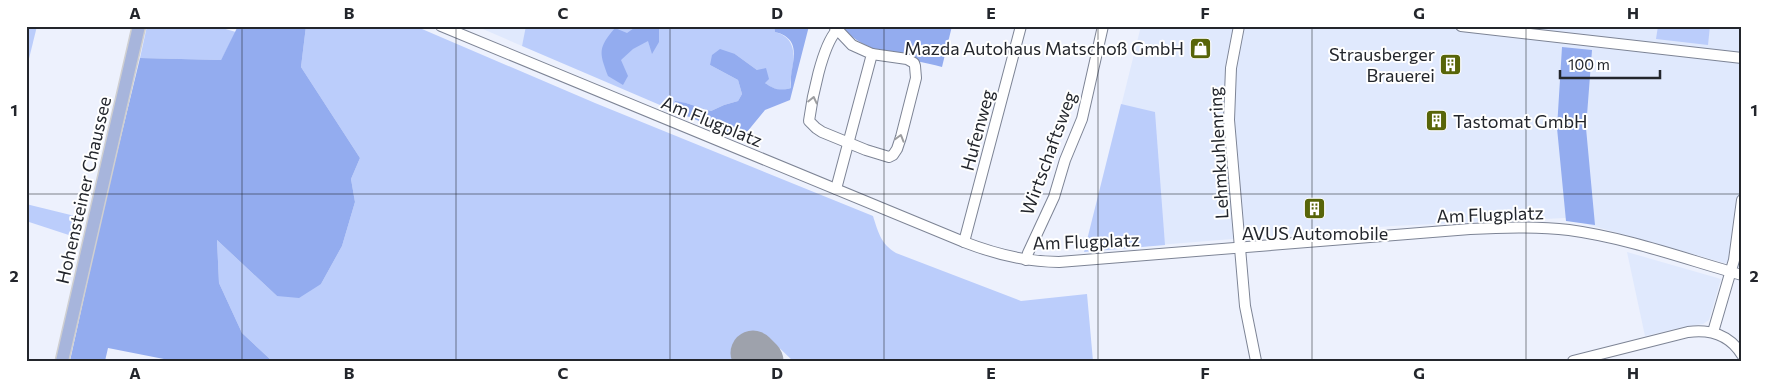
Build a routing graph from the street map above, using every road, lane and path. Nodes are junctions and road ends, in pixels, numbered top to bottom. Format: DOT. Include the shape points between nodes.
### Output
graph roads {
  1 [pos="139,26"];
  2 [pos="441,26"];
  3 [pos="1021,26"];
  4 [pos="1103,26"];
  5 [pos="1238,26"];
  6 [pos="1461,26"];
  7 [pos="835,28"];
  8 [pos="872,54"];
  9 [pos="1742,58"];
  10 [pos="849,143"];
  11 [pos="836,189"];
  12 [pos="1742,200"];
  13 [pos="964,242"];
  14 [pos="1240,248"];
  15 [pos="1026,260"];
  16 [pos="1731,272"];
  17 [pos="1742,275"];
  18 [pos="1713,332"];
  19 [pos="1742,354"];
  20 [pos="62,361"];
  21 [pos="1256,361"];
  22 [pos="1573,361"];
  1 -- 20 [label="main road, Hohensteiner Chaussee"];
  2 -- 11 [label="street, Am Flugplatz"];
  3 -- 13 [label="street, Hufenweg"];
  4 -- 15 [label="street, Wirtschaftsweg" via="1082,119 1054,197"];
  5 -- 14 [label="street, Lehmkuhlenring" via="1231,68 1229,113"];
  6 -- 9 [label="street"];
  7 -- 8 [label="street" via="852,45"];
  10 -- 7 [label="street, one-way" via="822,132 809,121 825,51"];
  8 -- 10 [label="street"];
  10 -- 8 [label="street, one-way" via="889,157 893,155 916,78 916,66 907,58"];
  10 -- 11 [label="street"];
  11 -- 13 [label="street, Am Flugplatz"];
  12 -- 16 [label="street"];
  13 -- 15 [label="street, Am Flugplatz"];
  14 -- 15 [label="street, Am Flugplatz" via="1059,262"];
  14 -- 16 [label="street, Am Flugplatz" via="1488,228 1541,228 1614,238"];
  14 -- 21 [label="street, Lehmkuhlenring" via="1244,306"];
  16 -- 17 [label="street, Am Flugplatz"];
  16 -- 18 [label="street"];
  18 -- 19 [label="street" via="1728,339"];
  18 -- 22 [label="street" via="1688,332"];
}
